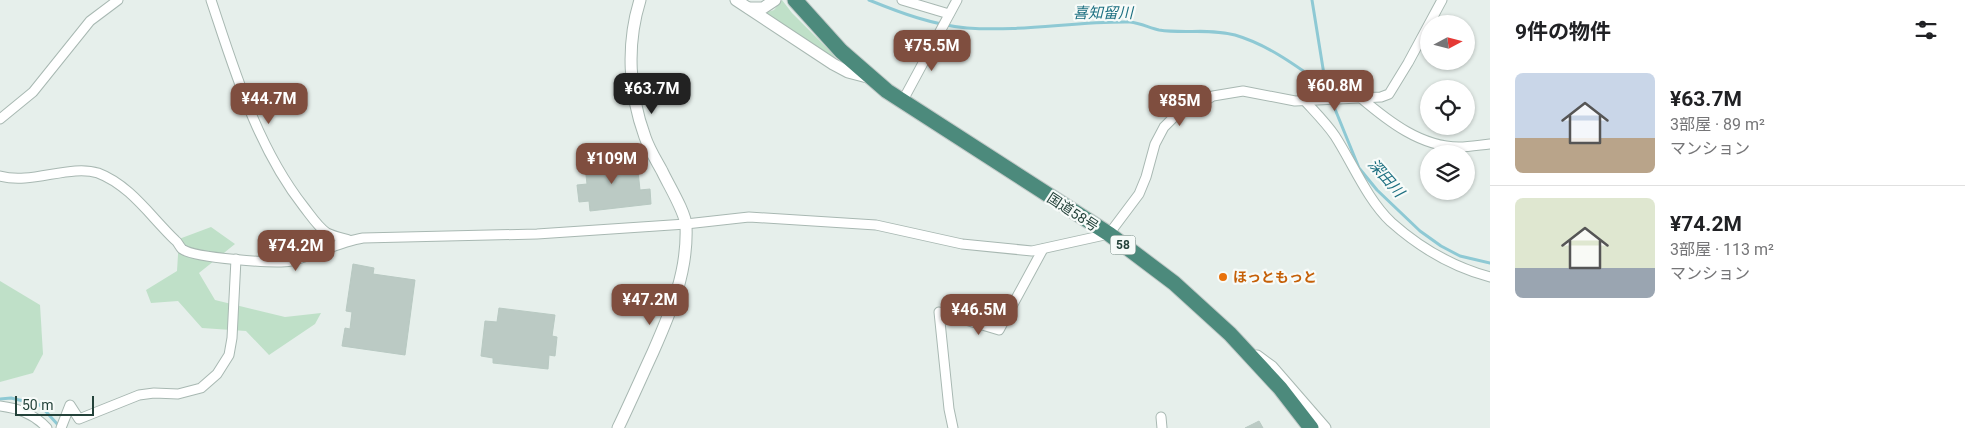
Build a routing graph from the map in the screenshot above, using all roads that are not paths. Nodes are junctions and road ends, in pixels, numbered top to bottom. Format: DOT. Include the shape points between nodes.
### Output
graph roads {
  1 [pos="118,0"];
  2 [pos="211,0"];
  3 [pos="640,0"];
  4 [pos="736,0"];
  5 [pos="775,0"];
  6 [pos="795,0"];
  7 [pos="902,0"];
  8 [pos="957,0"];
  9 [pos="1442,0"];
  10 [pos="747,8"];
  11 [pos="948,16"];
  12 [pos="872,79"];
  13 [pos="1360,98"];
  14 [pos="1309,101"];
  15 [pos="902,102"];
  16 [pos="0,118"];
  17 [pos="1490,144"];
  18 [pos="0,176"];
  19 [pos="686,224"];
  20 [pos="1109,234"];
  21 [pos="349,240"];
  22 [pos="1043,248"];
  23 [pos="236,259"];
  24 [pos="1490,277"];
  25 [pos="1230,334"];
  26 [pos="0,406"];
  27 [pos="1160,416"];
  28 [pos="80,424"];
  29 [pos="47,428"];
  30 [pos="61,428"];
  31 [pos="618,428"];
  32 [pos="953,428"];
  33 [pos="1162,428"];
  34 [pos="1311,428"];
  35 [pos="1325,428"];
  1 -- 16 [label="street" via="90,21 32,92"];
  2 -- 21 [label="street" via="262,141 290,188 313,218 328,233"];
  3 -- 19 [label="street" via="630,49 638,115 645,139"];
  4 -- 10 [label="street"];
  5 -- 10 [label="street" via="763,8"];
  6 -- 12 [label="highway, 58" via="841,51"];
  7 -- 11 [label="street"];
  8 -- 11 [label="street"];
  9 -- 13 [label="street" via="1389,94"];
  10 -- 12 [label="street" via="833,64"];
  11 -- 15 [label="street"];
  12 -- 15 [label="highway, 58"];
  13 -- 14 [label="street"];
  13 -- 17 [label="street" via="1392,124 1419,137 1457,147"];
  14 -- 20 [label="street" via="1243,92 1213,96 1190,110 1178,113 1164,127 1139,194"];
  14 -- 24 [label="street" via="1390,221 1431,253"];
  15 -- 20 [label="highway, 国道58号 / 58"];
  18 -- 23 [label="street" via="12,180 85,171 97,173 134,197 182,249 199,256"];
  19 -- 21 [label="street" via="537,234"];
  19 -- 22 [label="street" via="749,217 783,218 876,225 1000,249 1032,251"];
  19 -- 31 [label="street" via="682,279"];
  20 -- 22 [label="street"];
  20 -- 25 [label="highway, 国道58号 / 58" via="1174,284"];
  21 -- 23 [label="street" via="290,261"];
  22 -- 32 [label="street" via="999,330 939,312"];
  23 -- 28 [label="street" via="229,355 217,374 201,388 178,394 139,395"];
  25 -- 34 [label="highway, 国道58号 / 58" via="1280,388"];
  25 -- 35 [label="street" via="1272,367"];
  26 -- 29 [label="street" via="18,408 40,420"];
  27 -- 33 [label="street"];
  28 -- 30 [label="street" via="70,405"];
}
